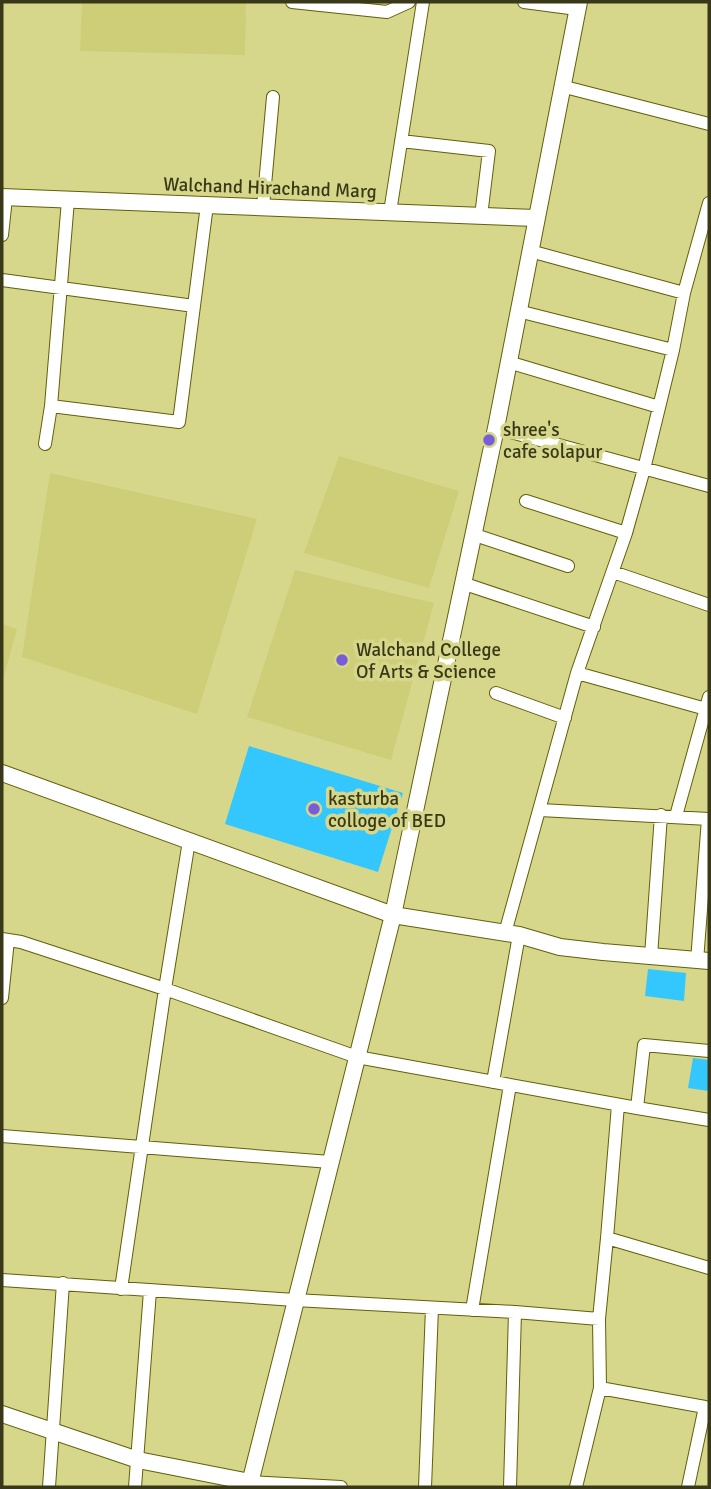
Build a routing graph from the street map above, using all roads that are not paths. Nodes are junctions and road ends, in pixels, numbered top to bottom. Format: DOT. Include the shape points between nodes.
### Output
graph roads {
  1 [pos="292,2"];
  2 [pos="409,2"];
  3 [pos="423,2"];
  4 [pos="524,2"];
  5 [pos="578,5"];
  6 [pos="561,86"];
  7 [pos="274,97"];
  8 [pos="709,124"];
  9 [pos="401,141"];
  10 [pos="4,197"];
  11 [pos="68,200"];
  12 [pos="709,203"];
  13 [pos="207,205"];
  14 [pos="263,207"];
  15 [pos="390,212"];
  16 [pos="481,216"];
  17 [pos="536,218"];
  18 [pos="2,235"];
  19 [pos="703,247"];
  20 [pos="530,251"];
  21 [pos="2,280"];
  22 [pos="61,288"];
  23 [pos="684,293"];
  24 [pos="194,306"];
  25 [pos="518,311"];
  26 [pos="673,350"];
  27 [pos="509,362"];
  28 [pos="51,406"];
  29 [pos="659,407"];
  30 [pos="496,428"];
  31 [pos="45,444"];
  32 [pos="644,469"];
  33 [pos="709,486"];
  34 [pos="526,501"];
  35 [pos="626,533"];
  36 [pos="472,534"];
  37 [pos="568,566"];
  38 [pos="613,572"];
  39 [pos="462,583"];
  40 [pos="709,605"];
  41 [pos="594,628"];
  42 [pos="578,673"];
  43 [pos="496,693"];
  44 [pos="708,703"];
  45 [pos="565,718"];
  46 [pos="2,773"];
  47 [pos="540,810"];
  48 [pos="661,815"];
  49 [pos="676,816"];
  50 [pos="709,819"];
  51 [pos="189,841"];
  52 [pos="393,915"];
  53 [pos="512,934"];
  54 [pos="5,940"];
  55 [pos="651,956"];
  56 [pos="703,961"];
  57 [pos="164,989"];
  58 [pos="2,998"];
  59 [pos="709,1051"];
  60 [pos="357,1057"];
  61 [pos="493,1082"];
  62 [pos="510,1085"];
  63 [pos="618,1105"];
  64 [pos="638,1108"];
  65 [pos="709,1120"];
  66 [pos="2,1136"];
  67 [pos="143,1147"];
  68 [pos="330,1162"];
  69 [pos="607,1238"];
  70 [pos="709,1268"];
  71 [pos="2,1280"];
  72 [pos="63,1283"];
  73 [pos="121,1289"];
  74 [pos="150,1291"];
  75 [pos="295,1300"];
  76 [pos="432,1308"];
  77 [pos="472,1310"];
  78 [pos="515,1312"];
  79 [pos="599,1319"];
  80 [pos="600,1388"];
  81 [pos="2,1414"];
  82 [pos="54,1430"];
  83 [pos="138,1460"];
  84 [pos="249,1485"];
  85 [pos="49,1487"];
  86 [pos="135,1487"];
  87 [pos="341,1487"];
  88 [pos="425,1487"];
  89 [pos="510,1487"];
  90 [pos="576,1487"];
  91 [pos="688,1487"];
  1 -- 2 [label="street" via="387,12"];
  3 -- 9 [label="street"];
  4 -- 5 [label="street"];
  5 -- 6 [label="street"];
  6 -- 8 [label="street"];
  6 -- 17 [label="street"];
  7 -- 14 [label="street"];
  9 -- 15 [label="street"];
  9 -- 16 [label="street" via="489,152"];
  10 -- 11 [label="street, Walchand Hirachand Marg"];
  10 -- 18 [label="street"];
  11 -- 13 [label="street, Walchand Hirachand Marg"];
  11 -- 22 [label="street"];
  12 -- 19 [label="street"];
  13 -- 14 [label="street, Walchand Hirachand Marg"];
  13 -- 24 [label="street"];
  14 -- 15 [label="street, Walchand Hirachand Marg"];
  15 -- 16 [label="street, Walchand Hirachand Marg"];
  16 -- 17 [label="street, Walchand Hirachand Marg"];
  17 -- 20 [label="street"];
  19 -- 23 [label="street"];
  20 -- 23 [label="street"];
  20 -- 25 [label="street"];
  21 -- 22 [label="street"];
  22 -- 24 [label="street"];
  22 -- 28 [label="street"];
  23 -- 26 [label="street"];
  24 -- 28 [label="street" via="180,422"];
  25 -- 26 [label="street"];
  25 -- 27 [label="street"];
  26 -- 29 [label="street"];
  27 -- 29 [label="street"];
  27 -- 30 [label="street"];
  28 -- 31 [label="street"];
  29 -- 32 [label="street"];
  30 -- 32 [label="street"];
  30 -- 36 [label="street"];
  32 -- 33 [label="street"];
  32 -- 35 [label="street"];
  34 -- 35 [label="street"];
  35 -- 38 [label="street"];
  36 -- 37 [label="street"];
  36 -- 39 [label="street"];
  38 -- 40 [label="street"];
  38 -- 41 [label="street"];
  39 -- 41 [label="street"];
  39 -- 52 [label="street"];
  41 -- 42 [label="street"];
  42 -- 44 [label="street"];
  42 -- 45 [label="street"];
  43 -- 45 [label="street"];
  44 -- 49 [label="street"];
  45 -- 47 [label="street"];
  46 -- 51 [label="street"];
  47 -- 48 [label="street"];
  47 -- 53 [label="street"];
  48 -- 49 [label="street"];
  48 -- 55 [label="street"];
  49 -- 50 [label="street"];
  50 -- 56 [label="street"];
  51 -- 52 [label="street"];
  51 -- 57 [label="street"];
  52 -- 53 [label="street"];
  52 -- 60 [label="street"];
  53 -- 55 [label="street" via="560,947"];
  53 -- 61 [label="street"];
  54 -- 57 [label="street"];
  54 -- 58 [label="street"];
  55 -- 56 [label="street"];
  57 -- 60 [label="street"];
  57 -- 67 [label="street"];
  59 -- 64 [label="street" via="644,1045"];
  60 -- 61 [label="street"];
  60 -- 68 [label="street"];
  61 -- 62 [label="street"];
  62 -- 63 [label="street"];
  62 -- 77 [label="street"];
  63 -- 64 [label="street"];
  63 -- 69 [label="street"];
  64 -- 65 [label="street"];
  66 -- 67 [label="street"];
  67 -- 68 [label="street"];
  67 -- 73 [label="street"];
  68 -- 75 [label="street"];
  69 -- 70 [label="street"];
  69 -- 79 [label="street"];
  71 -- 72 [label="street"];
  72 -- 73 [label="street"];
  72 -- 82 [label="street"];
  73 -- 74 [label="street"];
  74 -- 75 [label="street"];
  74 -- 83 [label="street"];
  75 -- 76 [label="street"];
  75 -- 84 [label="street"];
  76 -- 77 [label="street"];
  76 -- 88 [label="street"];
  77 -- 78 [label="street"];
  78 -- 79 [label="street"];
  78 -- 89 [label="street"];
  79 -- 80 [label="street"];
  80 -- 90 [label="street"];
  80 -- 91 [label="street" via="705,1407"];
  81 -- 82 [label="street"];
  82 -- 83 [label="street"];
  82 -- 85 [label="street"];
  83 -- 84 [label="street"];
  83 -- 86 [label="street"];
  84 -- 87 [label="street"];
}
